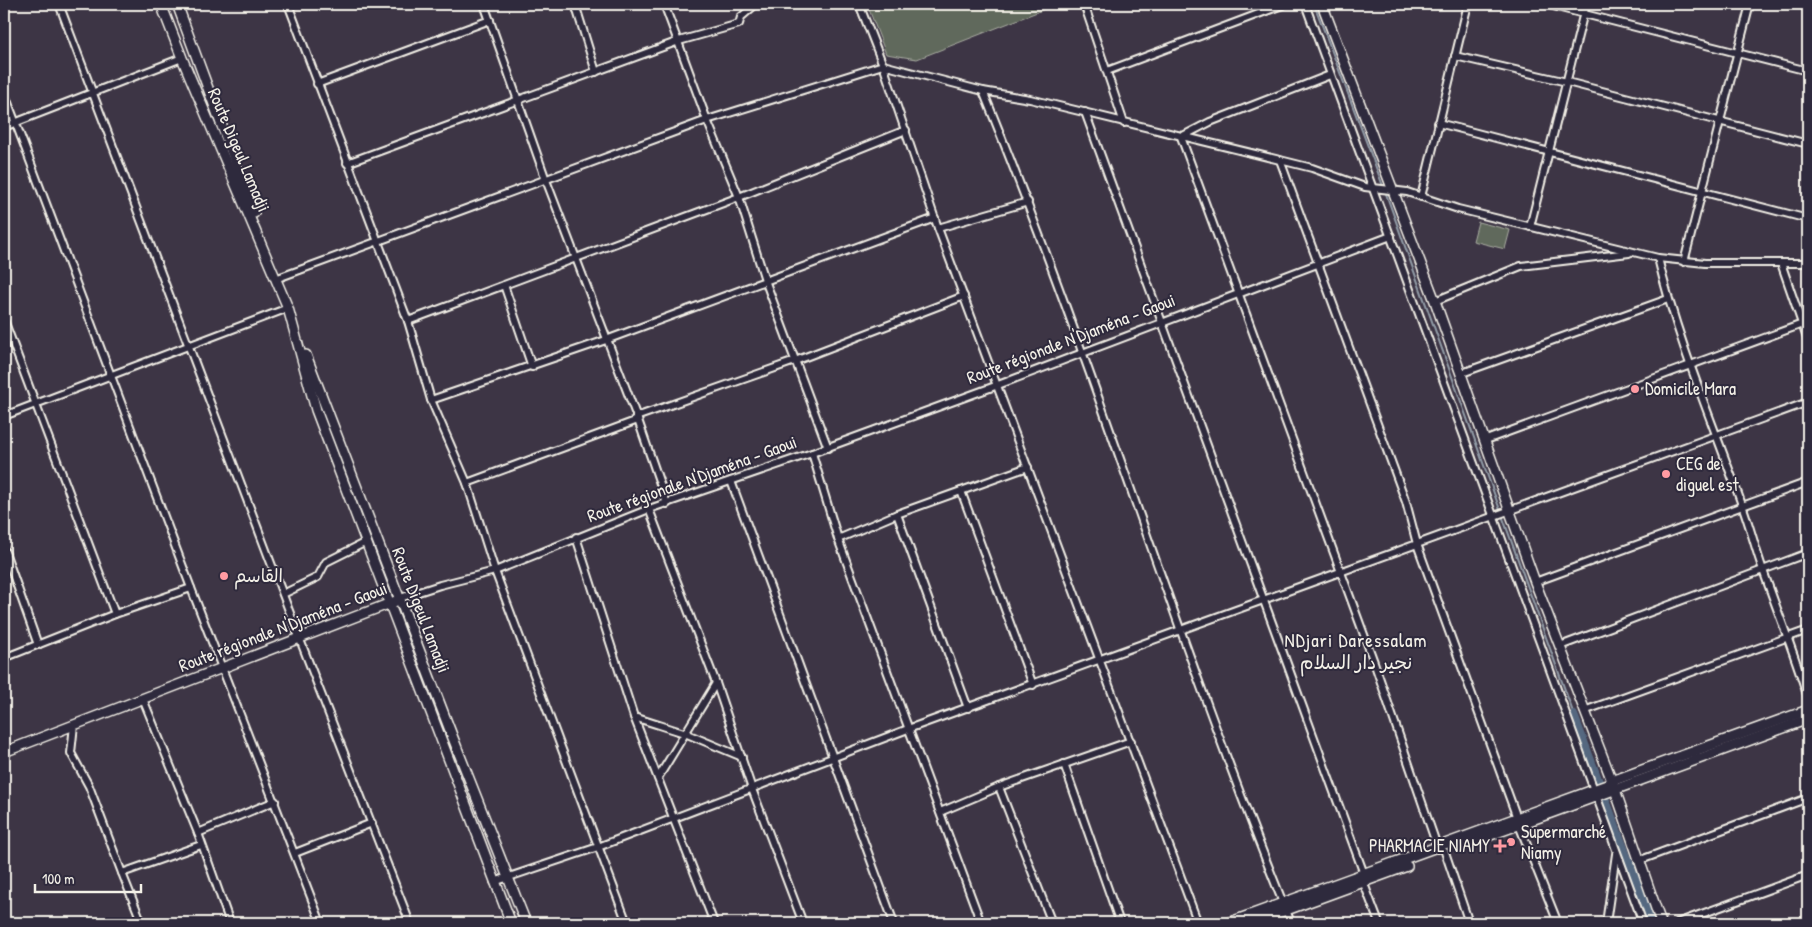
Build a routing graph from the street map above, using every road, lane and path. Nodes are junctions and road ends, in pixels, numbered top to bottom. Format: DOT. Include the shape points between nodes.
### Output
graph roads {
  1 [pos="59,4"];
  2 [pos="161,4"];
  3 [pos="177,4"];
  4 [pos="290,4"];
  5 [pos="484,4"];
  6 [pos="575,4"];
  7 [pos="664,4"];
  8 [pos="756,4"];
  9 [pos="859,4"];
  10 [pos="1084,4"];
  11 [pos="1285,4"];
  12 [pos="1306,4"];
  13 [pos="1322,4"];
  14 [pos="1468,4"];
  15 [pos="1545,4"];
  16 [pos="1586,4"];
  17 [pos="1750,4"];
  18 [pos="1583,14"];
  19 [pos="490,20"];
  20 [pos="679,41"];
  21 [pos="1738,53"];
  22 [pos="1455,56"];
  23 [pos="182,58"];
  24 [pos="883,65"];
  25 [pos="1107,71"];
  26 [pos="1808,71"];
  27 [pos="596,72"];
  28 [pos="1330,75"];
  29 [pos="1567,82"];
  30 [pos="317,84"];
  31 [pos="983,91"];
  32 [pos="4,92"];
  33 [pos="93,93"];
  34 [pos="517,101"];
  35 [pos="1085,112"];
  36 [pos="707,120"];
  37 [pos="1721,122"];
  38 [pos="15,123"];
  39 [pos="1124,123"];
  40 [pos="1438,123"];
  41 [pos="4,127"];
  42 [pos="906,130"];
  43 [pos="1181,137"];
  44 [pos="1808,144"];
  45 [pos="1550,151"];
  46 [pos="1280,160"];
  47 [pos="347,163"];
  48 [pos="546,180"];
  49 [pos="1375,189"];
  50 [pos="1391,190"];
  51 [pos="1702,191"];
  52 [pos="739,197"];
  53 [pos="1421,197"];
  54 [pos="1028,202"];
  55 [pos="935,218"];
  56 [pos="1808,219"];
  57 [pos="1530,227"];
  58 [pos="938,228"];
  59 [pos="1391,236"];
  60 [pos="378,240"];
  61 [pos="1635,252"];
  62 [pos="576,258"];
  63 [pos="1658,258"];
  64 [pos="1684,262"];
  65 [pos="1316,263"];
  66 [pos="1781,263"];
  67 [pos="1808,263"];
  68 [pos="278,278"];
  69 [pos="765,280"];
  70 [pos="504,285"];
  71 [pos="1238,292"];
  72 [pos="964,296"];
  73 [pos="1668,300"];
  74 [pos="1435,301"];
  75 [pos="288,308"];
  76 [pos="4,320"];
  77 [pos="408,320"];
  78 [pos="1162,322"];
  79 [pos="1805,323"];
  80 [pos="606,340"];
  81 [pos="1808,341"];
  82 [pos="188,346"];
  83 [pos="1082,352"];
  84 [pos="795,361"];
  85 [pos="1691,366"];
  86 [pos="532,367"];
  87 [pos="1462,373"];
  88 [pos="110,375"];
  89 [pos="998,385"];
  90 [pos="431,400"];
  91 [pos="1808,402"];
  92 [pos="36,404"];
  93 [pos="4,416"];
  94 [pos="637,419"];
  95 [pos="1715,436"];
  96 [pos="1486,440"];
  97 [pos="828,448"];
  98 [pos="812,454"];
  99 [pos="1028,467"];
  100 [pos="731,481"];
  101 [pos="1808,482"];
  102 [pos="467,483"];
  103 [pos="961,491"];
  104 [pos="667,504"];
  105 [pos="1742,505"];
  106 [pos="648,509"];
  107 [pos="1508,510"];
  108 [pos="897,514"];
  109 [pos="1494,515"];
  110 [pos="576,537"];
  111 [pos="838,539"];
  112 [pos="366,542"];
  113 [pos="1416,544"];
  114 [pos="4,549"];
  115 [pos="1808,554"];
  116 [pos="1763,570"];
  117 [pos="495,571"];
  118 [pos="1339,572"];
  119 [pos="1534,582"];
  120 [pos="191,588"];
  121 [pos="283,594"];
  122 [pos="400,598"];
  123 [pos="1262,600"];
  124 [pos="391,604"];
  125 [pos="115,614"];
  126 [pos="1181,630"];
  127 [pos="1808,630"];
  128 [pos="298,637"];
  129 [pos="1789,638"];
  130 [pos="38,645"];
  131 [pos="1560,646"];
  132 [pos="4,658"];
  133 [pos="1100,659"];
  134 [pos="223,668"];
  135 [pos="716,683"];
  136 [pos="1033,685"];
  137 [pos="1808,698"];
  138 [pos="143,699"];
  139 [pos="968,708"];
  140 [pos="1808,710"];
  141 [pos="1584,711"];
  142 [pos="634,717"];
  143 [pos="1808,719"];
  144 [pos="74,725"];
  145 [pos="908,729"];
  146 [pos="687,734"];
  147 [pos="1131,741"];
  148 [pos="4,752"];
  149 [pos="742,757"];
  150 [pos="831,758"];
  151 [pos="1064,764"];
  152 [pos="658,778"];
  153 [pos="1000,787"];
  154 [pos="1611,787"];
  155 [pos="752,789"];
  156 [pos="1597,792"];
  157 [pos="1808,798"];
  158 [pos="275,801"];
  159 [pos="940,812"];
  160 [pos="673,819"];
  161 [pos="1518,821"];
  162 [pos="372,823"];
  163 [pos="198,832"];
  164 [pos="201,845"];
  165 [pos="598,847"];
  166 [pos="1441,850"];
  167 [pos="295,853"];
  168 [pos="1616,853"];
  169 [pos="1638,861"];
  170 [pos="122,873"];
  171 [pos="1808,875"];
  172 [pos="508,878"];
  173 [pos="1363,878"];
  174 [pos="494,882"];
  175 [pos="1285,906"];
  176 [pos="142,923"];
  177 [pos="230,923"];
  178 [pos="321,923"];
  179 [pos="410,923"];
  180 [pos="511,923"];
  181 [pos="526,923"];
  182 [pos="627,923"];
  183 [pos="714,923"];
  184 [pos="803,923"];
  185 [pos="894,923"];
  186 [pos="981,923"];
  187 [pos="1052,923"];
  188 [pos="1120,923"];
  189 [pos="1198,923"];
  190 [pos="1228,923"];
  191 [pos="1251,923"];
  192 [pos="1291,923"];
  193 [pos="1379,923"];
  194 [pos="1469,923"];
  195 [pos="1558,923"];
  196 [pos="1606,923"];
  197 [pos="1642,923"];
  198 [pos="1661,923"];
  199 [pos="1677,923"];
  1 -- 33 [label="street"];
  2 -- 23 [label="street, Route Digeul Lamadji"];
  3 -- 68 [label="street, Route Digeul Lamadji"];
  4 -- 30 [label="street"];
  5 -- 19 [label="street"];
  6 -- 27 [label="street"];
  7 -- 20 [label="street"];
  8 -- 20 [label="street" via="739,24"];
  9 -- 24 [label="street"];
  10 -- 25 [label="street"];
  11 -- 25 [label="street"];
  12 -- 28 [label="street"];
  13 -- 50 [label="street"];
  14 -- 22 [label="street"];
  15 -- 18 [label="street"];
  16 -- 18 [label="street"];
  17 -- 21 [label="street"];
  18 -- 21 [label="street"];
  18 -- 29 [label="street"];
  19 -- 30 [label="street"];
  19 -- 34 [label="street"];
  20 -- 27 [label="street"];
  20 -- 36 [label="street"];
  21 -- 26 [label="street"];
  21 -- 37 [label="street"];
  22 -- 29 [label="street"];
  22 -- 40 [label="street"];
  23 -- 33 [label="street"];
  23 -- 75 [label="street, Route Digeul Lamadji"];
  24 -- 31 [label="street"];
  24 -- 36 [label="street"];
  24 -- 42 [label="street"];
  25 -- 39 [label="street"];
  27 -- 34 [label="street"];
  28 -- 43 [label="street" via="1210,122"];
  28 -- 49 [label="street"];
  29 -- 37 [label="street"];
  29 -- 45 [label="street"];
  30 -- 47 [label="street"];
  31 -- 35 [label="street" via="1030,98"];
  31 -- 54 [label="street"];
  32 -- 38 [label="street"];
  33 -- 38 [label="street"];
  33 -- 82 [label="street"];
  34 -- 47 [label="street"];
  34 -- 48 [label="street"];
  35 -- 39 [label="street"];
  35 -- 78 [label="street"];
  36 -- 48 [label="street"];
  36 -- 52 [label="street"];
  37 -- 44 [label="street"];
  37 -- 51 [label="street"];
  38 -- 41 [label="street"];
  38 -- 88 [label="street"];
  39 -- 43 [label="street"];
  40 -- 45 [label="street"];
  40 -- 53 [label="street"];
  42 -- 52 [label="street"];
  42 -- 55 [label="street"];
  43 -- 46 [label="street"];
  43 -- 71 [label="street"];
  45 -- 51 [label="street"];
  45 -- 57 [label="street"];
  46 -- 49 [label="street"];
  46 -- 65 [label="street"];
  47 -- 60 [label="street"];
  48 -- 60 [label="street"];
  48 -- 62 [label="street"];
  49 -- 50 [label="street"];
  49 -- 59 [label="street"];
  50 -- 53 [label="street"];
  50 -- 74 [label="street"];
  51 -- 56 [label="street"];
  51 -- 64 [label="street"];
  52 -- 62 [label="street"];
  52 -- 69 [label="street"];
  53 -- 57 [label="street"];
  54 -- 58 [label="street"];
  54 -- 83 [label="street"];
  55 -- 58 [label="street"];
  55 -- 69 [label="street"];
  57 -- 61 [label="street"];
  58 -- 72 [label="street"];
  59 -- 65 [label="street, Route régionale N'Djaména - Gaoui"];
  59 -- 109 [label="street"];
  60 -- 68 [label="street"];
  60 -- 77 [label="street"];
  61 -- 63 [label="street"];
  61 -- 74 [label="street" via="1521,266"];
  62 -- 70 [label="street"];
  62 -- 80 [label="street"];
  63 -- 64 [label="street"];
  63 -- 73 [label="street"];
  64 -- 66 [label="street"];
  65 -- 71 [label="street, Route régionale N'Djaména - Gaoui"];
  65 -- 113 [label="street" via="1406,502"];
  66 -- 67 [label="street"];
  66 -- 79 [label="street"];
  68 -- 75 [label="street, Route Digeul Lamadji"];
  69 -- 80 [label="street"];
  69 -- 84 [label="street"];
  70 -- 77 [label="street"];
  70 -- 86 [label="street"];
  71 -- 78 [label="street, Route régionale N'Djaména - Gaoui"];
  71 -- 118 [label="street"];
  72 -- 84 [label="street"];
  72 -- 89 [label="street"];
  73 -- 85 [label="street"];
  73 -- 87 [label="street"];
  74 -- 87 [label="street"];
  75 -- 82 [label="street"];
  75 -- 112 [label="street, Route Digeul Lamadji" via="316,410"];
  75 -- 122 [label="street, Route Digeul Lamadji"];
  76 -- 92 [label="street"];
  77 -- 90 [label="street"];
  78 -- 83 [label="street, Route régionale N'Djaména - Gaoui"];
  78 -- 123 [label="street"];
  79 -- 81 [label="street"];
  79 -- 85 [label="street"];
  80 -- 86 [label="street"];
  80 -- 94 [label="street"];
  82 -- 88 [label="street"];
  82 -- 121 [label="street"];
  83 -- 89 [label="street, Route régionale N'Djaména - Gaoui"];
  83 -- 126 [label="street"];
  84 -- 94 [label="street"];
  84 -- 97 [label="street"];
  85 -- 95 [label="street"];
  85 -- 96 [label="street"];
  86 -- 90 [label="street"];
  87 -- 96 [label="street"];
  88 -- 92 [label="street"];
  88 -- 120 [label="street"];
  89 -- 97 [label="street, Route régionale N'Djaména - Gaoui"];
  89 -- 99 [label="street"];
  90 -- 102 [label="street"];
  91 -- 95 [label="street"];
  92 -- 93 [label="street"];
  92 -- 125 [label="street"];
  94 -- 102 [label="street"];
  94 -- 104 [label="street"];
  95 -- 105 [label="street"];
  95 -- 107 [label="street"];
  96 -- 107 [label="street"];
  97 -- 98 [label="street, Route régionale N'Djaména - Gaoui"];
  98 -- 100 [label="street, Route régionale N'Djaména - Gaoui"];
  98 -- 111 [label="street"];
  99 -- 103 [label="street"];
  99 -- 133 [label="street"];
  100 -- 104 [label="street, Route régionale N'Djaména - Gaoui"];
  100 -- 150 [label="street"];
  101 -- 105 [label="street"];
  102 -- 117 [label="street"];
  103 -- 108 [label="street"];
  103 -- 136 [label="street"];
  104 -- 106 [label="street, Route régionale N'Djaména - Gaoui"];
  105 -- 116 [label="street"];
  105 -- 119 [label="street"];
  106 -- 110 [label="street, Route régionale N'Djaména - Gaoui"];
  106 -- 135 [label="street"];
  107 -- 109 [label="street"];
  107 -- 119 [label="street"];
  108 -- 111 [label="street"];
  108 -- 139 [label="street"];
  109 -- 113 [label="street"];
  109 -- 156 [label="street"];
  110 -- 117 [label="street, Route régionale N'Djaména - Gaoui"];
  110 -- 142 [label="street"];
  111 -- 145 [label="street"];
  112 -- 121 [label="street" via="326,562 318,577"];
  112 -- 124 [label="street, Route Digeul Lamadji"];
  113 -- 118 [label="street"];
  113 -- 161 [label="street"];
  114 -- 130 [label="street"];
  115 -- 116 [label="street"];
  116 -- 129 [label="street"];
  116 -- 131 [label="street"];
  117 -- 122 [label="street, Route régionale N'Djaména - Gaoui"];
  117 -- 165 [label="street"];
  118 -- 123 [label="street"];
  118 -- 166 [label="street"];
  119 -- 131 [label="street"];
  120 -- 125 [label="street"];
  120 -- 134 [label="street"];
  121 -- 128 [label="street"];
  122 -- 124 [label="street, Route régionale N'Djaména - Gaoui"];
  122 -- 172 [label="street, Route Digeul Lamadji"];
  123 -- 126 [label="street"];
  123 -- 173 [label="street"];
  124 -- 128 [label="street, Route régionale N'Djaména - Gaoui"];
  124 -- 174 [label="street, Route Digeul Lamadji"];
  125 -- 130 [label="street"];
  126 -- 133 [label="street"];
  126 -- 175 [label="street"];
  127 -- 129 [label="street"];
  128 -- 134 [label="street, Route régionale N'Djaména - Gaoui"];
  128 -- 162 [label="street"];
  129 -- 137 [label="street"];
  129 -- 141 [label="street"];
  130 -- 132 [label="street"];
  131 -- 141 [label="street"];
  133 -- 136 [label="street"];
  133 -- 147 [label="street"];
  134 -- 138 [label="street, Route régionale N'Djaména - Gaoui"];
  134 -- 158 [label="street"];
  135 -- 146 [label="street"];
  135 -- 149 [label="street"];
  136 -- 139 [label="street"];
  138 -- 144 [label="street, Route régionale N'Djaména - Gaoui"];
  138 -- 163 [label="street"];
  139 -- 145 [label="street"];
  140 -- 154 [label="street"];
  141 -- 154 [label="street"];
  142 -- 146 [label="street"];
  142 -- 152 [label="street"];
  143 -- 154 [label="street"];
  144 -- 148 [label="street, Route régionale N'Djaména - Gaoui"];
  144 -- 170 [label="street" via="72,753 89,786"];
  145 -- 150 [label="street"];
  145 -- 159 [label="street"];
  146 -- 149 [label="street"];
  146 -- 152 [label="street"];
  147 -- 151 [label="street"];
  147 -- 189 [label="street"];
  149 -- 155 [label="street"];
  150 -- 155 [label="street"];
  150 -- 185 [label="street"];
  151 -- 153 [label="street"];
  151 -- 188 [label="street"];
  152 -- 160 [label="street"];
  153 -- 159 [label="street"];
  153 -- 187 [label="street"];
  154 -- 156 [label="street"];
  154 -- 169 [label="street"];
  155 -- 160 [label="street"];
  155 -- 184 [label="street"];
  156 -- 161 [label="street"];
  156 -- 168 [label="street"];
  157 -- 169 [label="street"];
  158 -- 163 [label="street"];
  158 -- 167 [label="street"];
  159 -- 186 [label="street"];
  160 -- 165 [label="street"];
  160 -- 183 [label="street"];
  161 -- 166 [label="street"];
  161 -- 195 [label="street"];
  162 -- 167 [label="street"];
  162 -- 179 [label="street"];
  163 -- 164 [label="street"];
  164 -- 170 [label="street"];
  164 -- 177 [label="street"];
  165 -- 172 [label="street"];
  165 -- 182 [label="street"];
  166 -- 173 [label="street"];
  166 -- 194 [label="street"];
  167 -- 178 [label="street"];
  168 -- 196 [label="street"];
  168 -- 197 [label="street"];
  169 -- 198 [label="street"];
  170 -- 176 [label="street"];
  171 -- 199 [label="street"];
  172 -- 174 [label="street"];
  172 -- 181 [label="street, Route Digeul Lamadji"];
  173 -- 175 [label="street"];
  173 -- 193 [label="street"];
  174 -- 180 [label="street, Route Digeul Lamadji"];
  175 -- 190 [label="street"];
  175 -- 191 [label="street"];
  175 -- 192 [label="street"];
}
